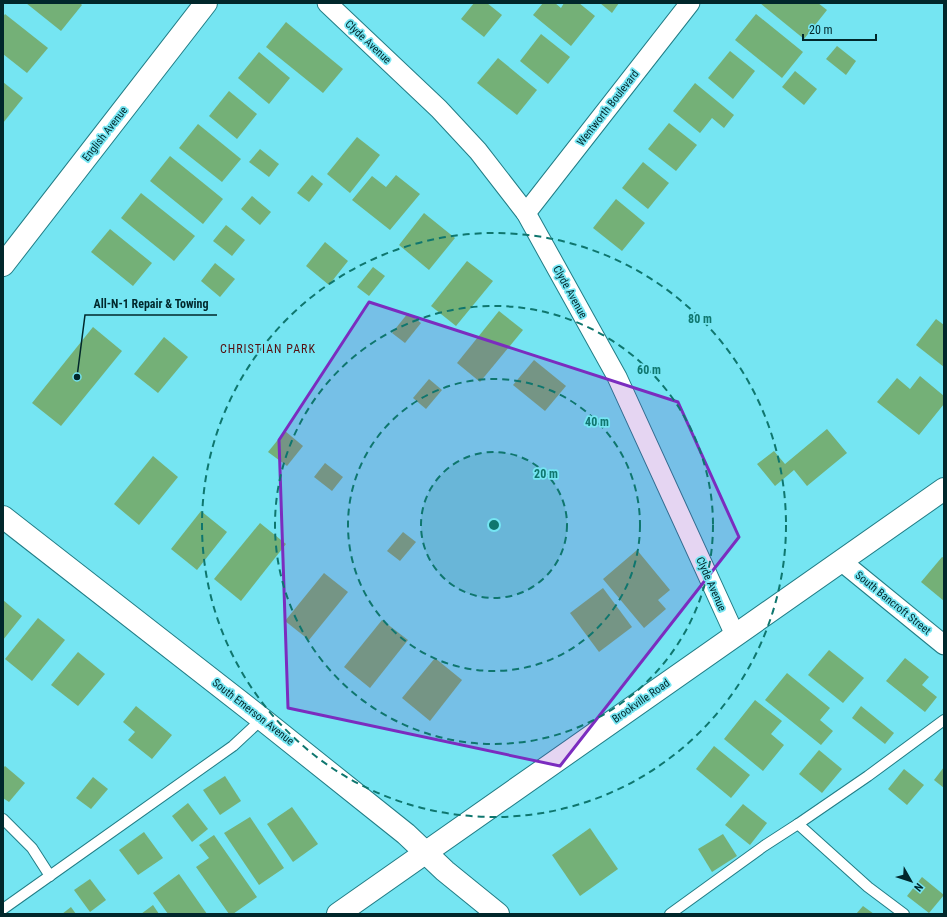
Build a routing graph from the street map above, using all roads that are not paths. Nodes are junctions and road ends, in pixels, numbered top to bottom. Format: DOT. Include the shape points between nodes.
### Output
graph roads {
  1 [pos="206,3"];
  2 [pos="327,3"];
  3 [pos="690,3"];
  4 [pos="526,213"];
  5 [pos="3,266"];
  6 [pos="944,489"];
  7 [pos="3,516"];
  8 [pos="841,561"];
  9 [pos="735,636"];
  10 [pos="944,645"];
  11 [pos="262,719"];
  12 [pos="944,720"];
  13 [pos="3,819"];
  14 [pos="798,824"];
  15 [pos="426,852"];
  16 [pos="50,876"];
  17 [pos="3,909"];
  18 [pos="338,914"];
  19 [pos="498,914"];
  20 [pos="670,914"];
  21 [pos="904,914"];
  1 -- 5 [label="main road, English Avenue"];
  2 -- 4 [label="street, Clyde Avenue" via="439,109 482,157"];
  3 -- 4 [label="street, Wentworth Boulevard"];
  4 -- 9 [label="street, Clyde Avenue" via="617,377"];
  6 -- 8 [label="main road, Brookville Road"];
  7 -- 11 [label="main road, South Emerson Avenue"];
  8 -- 9 [label="main road, Brookville Road"];
  8 -- 10 [label="street, South Bancroft Street"];
  9 -- 15 [label="main road, Brookville Road"];
  11 -- 15 [label="main road, South Emerson Avenue"];
  11 -- 16 [label="lane" via="233,746"];
  12 -- 14 [label="lane"];
  13 -- 16 [label="lane" via="32,848"];
  14 -- 20 [label="lane"];
  14 -- 21 [label="lane" via="868,887"];
  15 -- 18 [label="main road, Brookville Road"];
  15 -- 19 [label="main road, South Emerson Avenue"];
  16 -- 17 [label="lane"];
}
